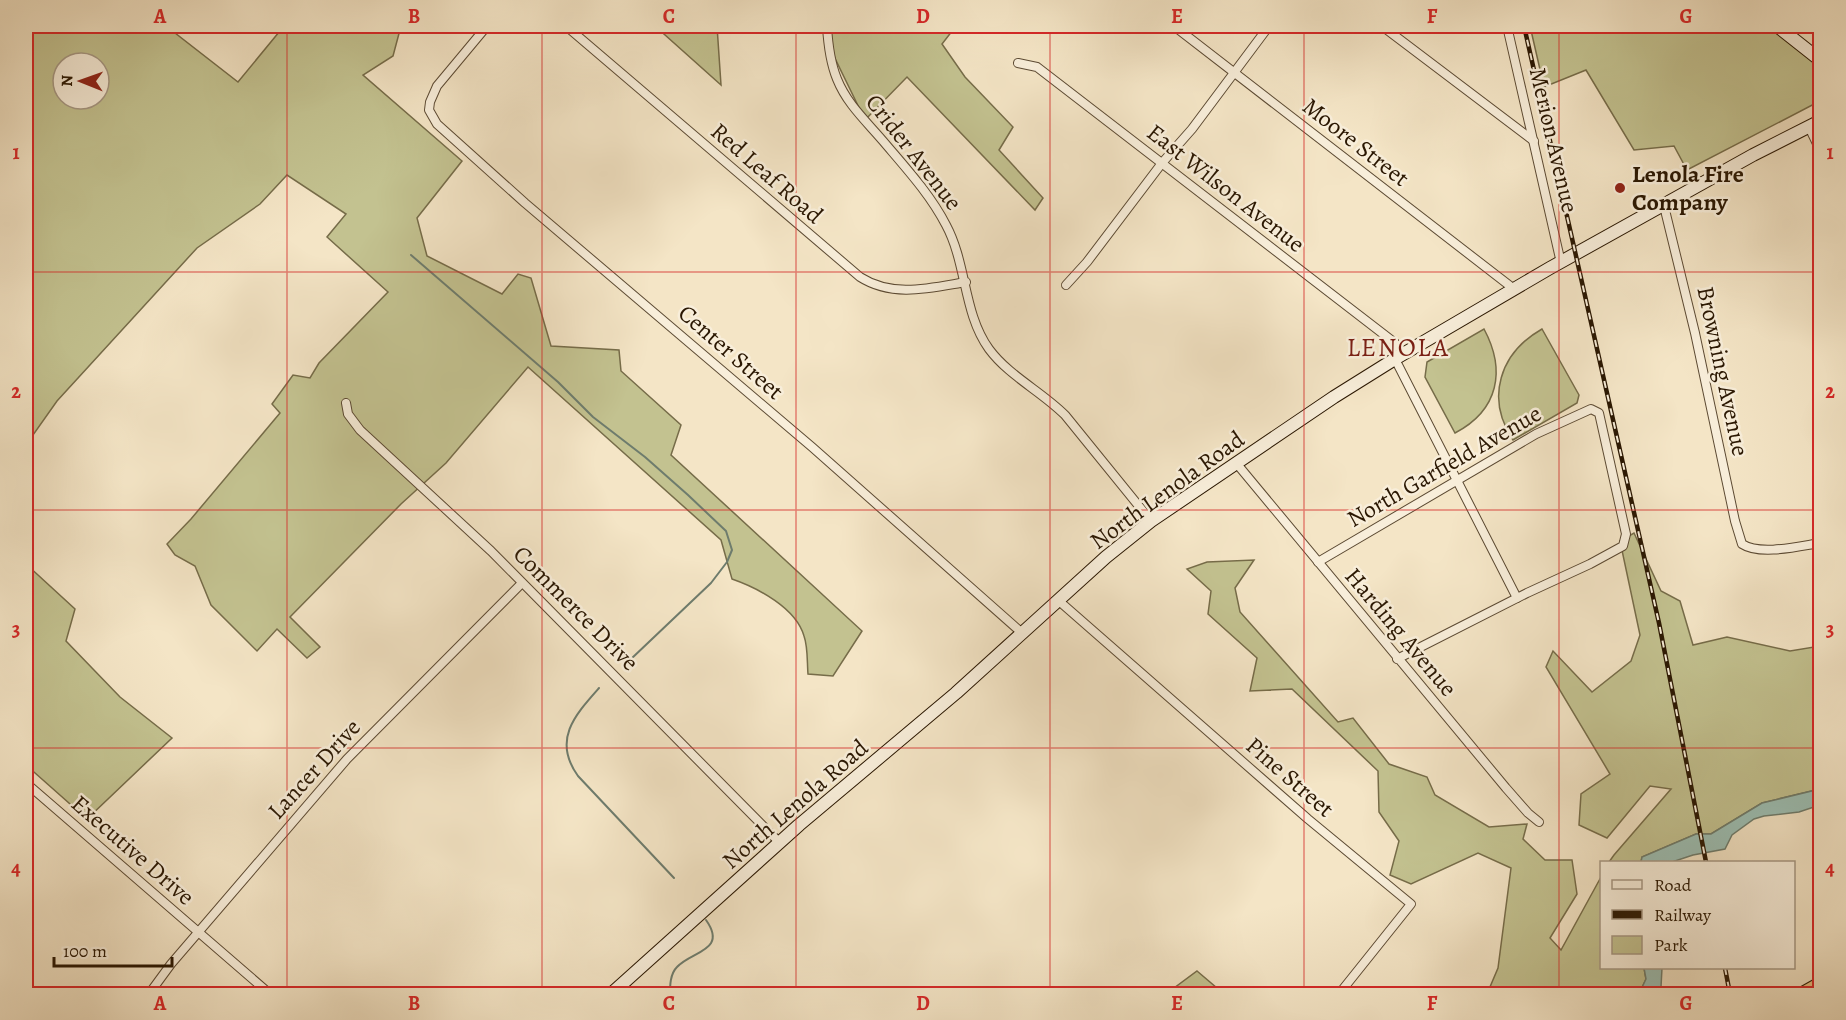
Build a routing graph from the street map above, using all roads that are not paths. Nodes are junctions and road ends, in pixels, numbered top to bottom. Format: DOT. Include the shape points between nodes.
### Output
graph roads {
  1 [pos="486,26"];
  2 [pos="566,26"];
  3 [pos="827,26"];
  4 [pos="1174,26"];
  5 [pos="1269,26"];
  6 [pos="1382,26"];
  7 [pos="1507,26"];
  8 [pos="1777,26"];
  9 [pos="1821,60"];
  10 [pos="1018,63"];
  11 [pos="1234,72"];
  12 [pos="1821,121"];
  13 [pos="1809,127"];
  14 [pos="1534,141"];
  15 [pos="1821,150"];
  16 [pos="1162,164"];
  17 [pos="1664,206"];
  18 [pos="1561,263"];
  19 [pos="966,282"];
  20 [pos="1066,285"];
  21 [pos="1514,288"];
  22 [pos="1400,356"];
  23 [pos="346,403"];
  24 [pos="1237,464"];
  25 [pos="1456,482"];
  26 [pos="1151,521"];
  27 [pos="1821,543"];
  28 [pos="1318,562"];
  29 [pos="522,583"];
  30 [pos="1517,598"];
  31 [pos="1059,602"];
  32 [pos="1022,633"];
  33 [pos="1397,659"];
  34 [pos="26,783"];
  35 [pos="1539,822"];
  36 [pos="780,843"];
  37 [pos="198,933"];
  38 [pos="1821,985"];
  39 [pos="149,994"];
  40 [pos="270,994"];
  41 [pos="612,994"];
  42 [pos="1339,994"];
  43 [pos="1804,994"];
  1 -- 32 [label="street, Center Street" via="433,94 429,110 443,130"];
  2 -- 19 [label="street, Red Leaf Road" via="860,277 894,290"];
  3 -- 19 [label="street, Crider Avenue" via="830,53 843,91 940,214 956,244"];
  4 -- 11 [label="street, Moore Street"];
  5 -- 11 [label="street"];
  6 -- 14 [label="street"];
  7 -- 14 [label="street, Merion Avenue"];
  8 -- 9 [label="main road"];
  10 -- 16 [label="street, East Wilson Avenue" via="1037,67"];
  11 -- 16 [label="street"];
  11 -- 21 [label="street, Moore Street"];
  12 -- 13 [label="main road, North Lenola Road"];
  13 -- 15 [label="street"];
  13 -- 17 [label="main road, North Lenola Road"];
  14 -- 18 [label="street, Merion Avenue"];
  16 -- 20 [label="street"];
  16 -- 22 [label="street, East Wilson Avenue" via="1395,343"];
  17 -- 18 [label="main road, North Lenola Road"];
  17 -- 27 [label="street, Browning Avenue" via="1742,544 1761,550"];
  18 -- 21 [label="main road, North Lenola Road"];
  19 -- 26 [label="street, Crider Avenue" via="978,329 994,356 1065,415"];
  21 -- 22 [label="main road, North Lenola Road"];
  22 -- 24 [label="main road, North Lenola Road"];
  22 -- 25 [label="street, East Wilson Avenue"];
  23 -- 29 [label="street, Commerce Drive" via="348,414 360,430"];
  24 -- 26 [label="main road, North Lenola Road"];
  24 -- 28 [label="street, Harding Avenue"];
  25 -- 28 [label="street, North Garfield Avenue"];
  25 -- 30 [label="street, East Wilson Avenue"];
  25 -- 30 [label="street, North Garfield Avenue" via="1536,434 1591,409 1599,413 1626,534 1623,546"];
  26 -- 31 [label="main road, North Lenola Road"];
  28 -- 33 [label="street, Harding Avenue"];
  29 -- 36 [label="street, Commerce Drive"];
  29 -- 37 [label="street, Lancer Drive" via="347,759"];
  30 -- 33 [label="street"];
  31 -- 32 [label="main road, North Lenola Road"];
  31 -- 42 [label="street, Pine Street" via="1411,904"];
  32 -- 36 [label="main road, North Lenola Road"];
  33 -- 35 [label="street, Harding Avenue" via="1521,806"];
  34 -- 37 [label="street, Executive Drive"];
  36 -- 41 [label="main road, North Lenola Road"];
  37 -- 39 [label="street, Lancer Drive"];
  37 -- 40 [label="street, Executive Drive"];
  38 -- 43 [label="highway"];
}
